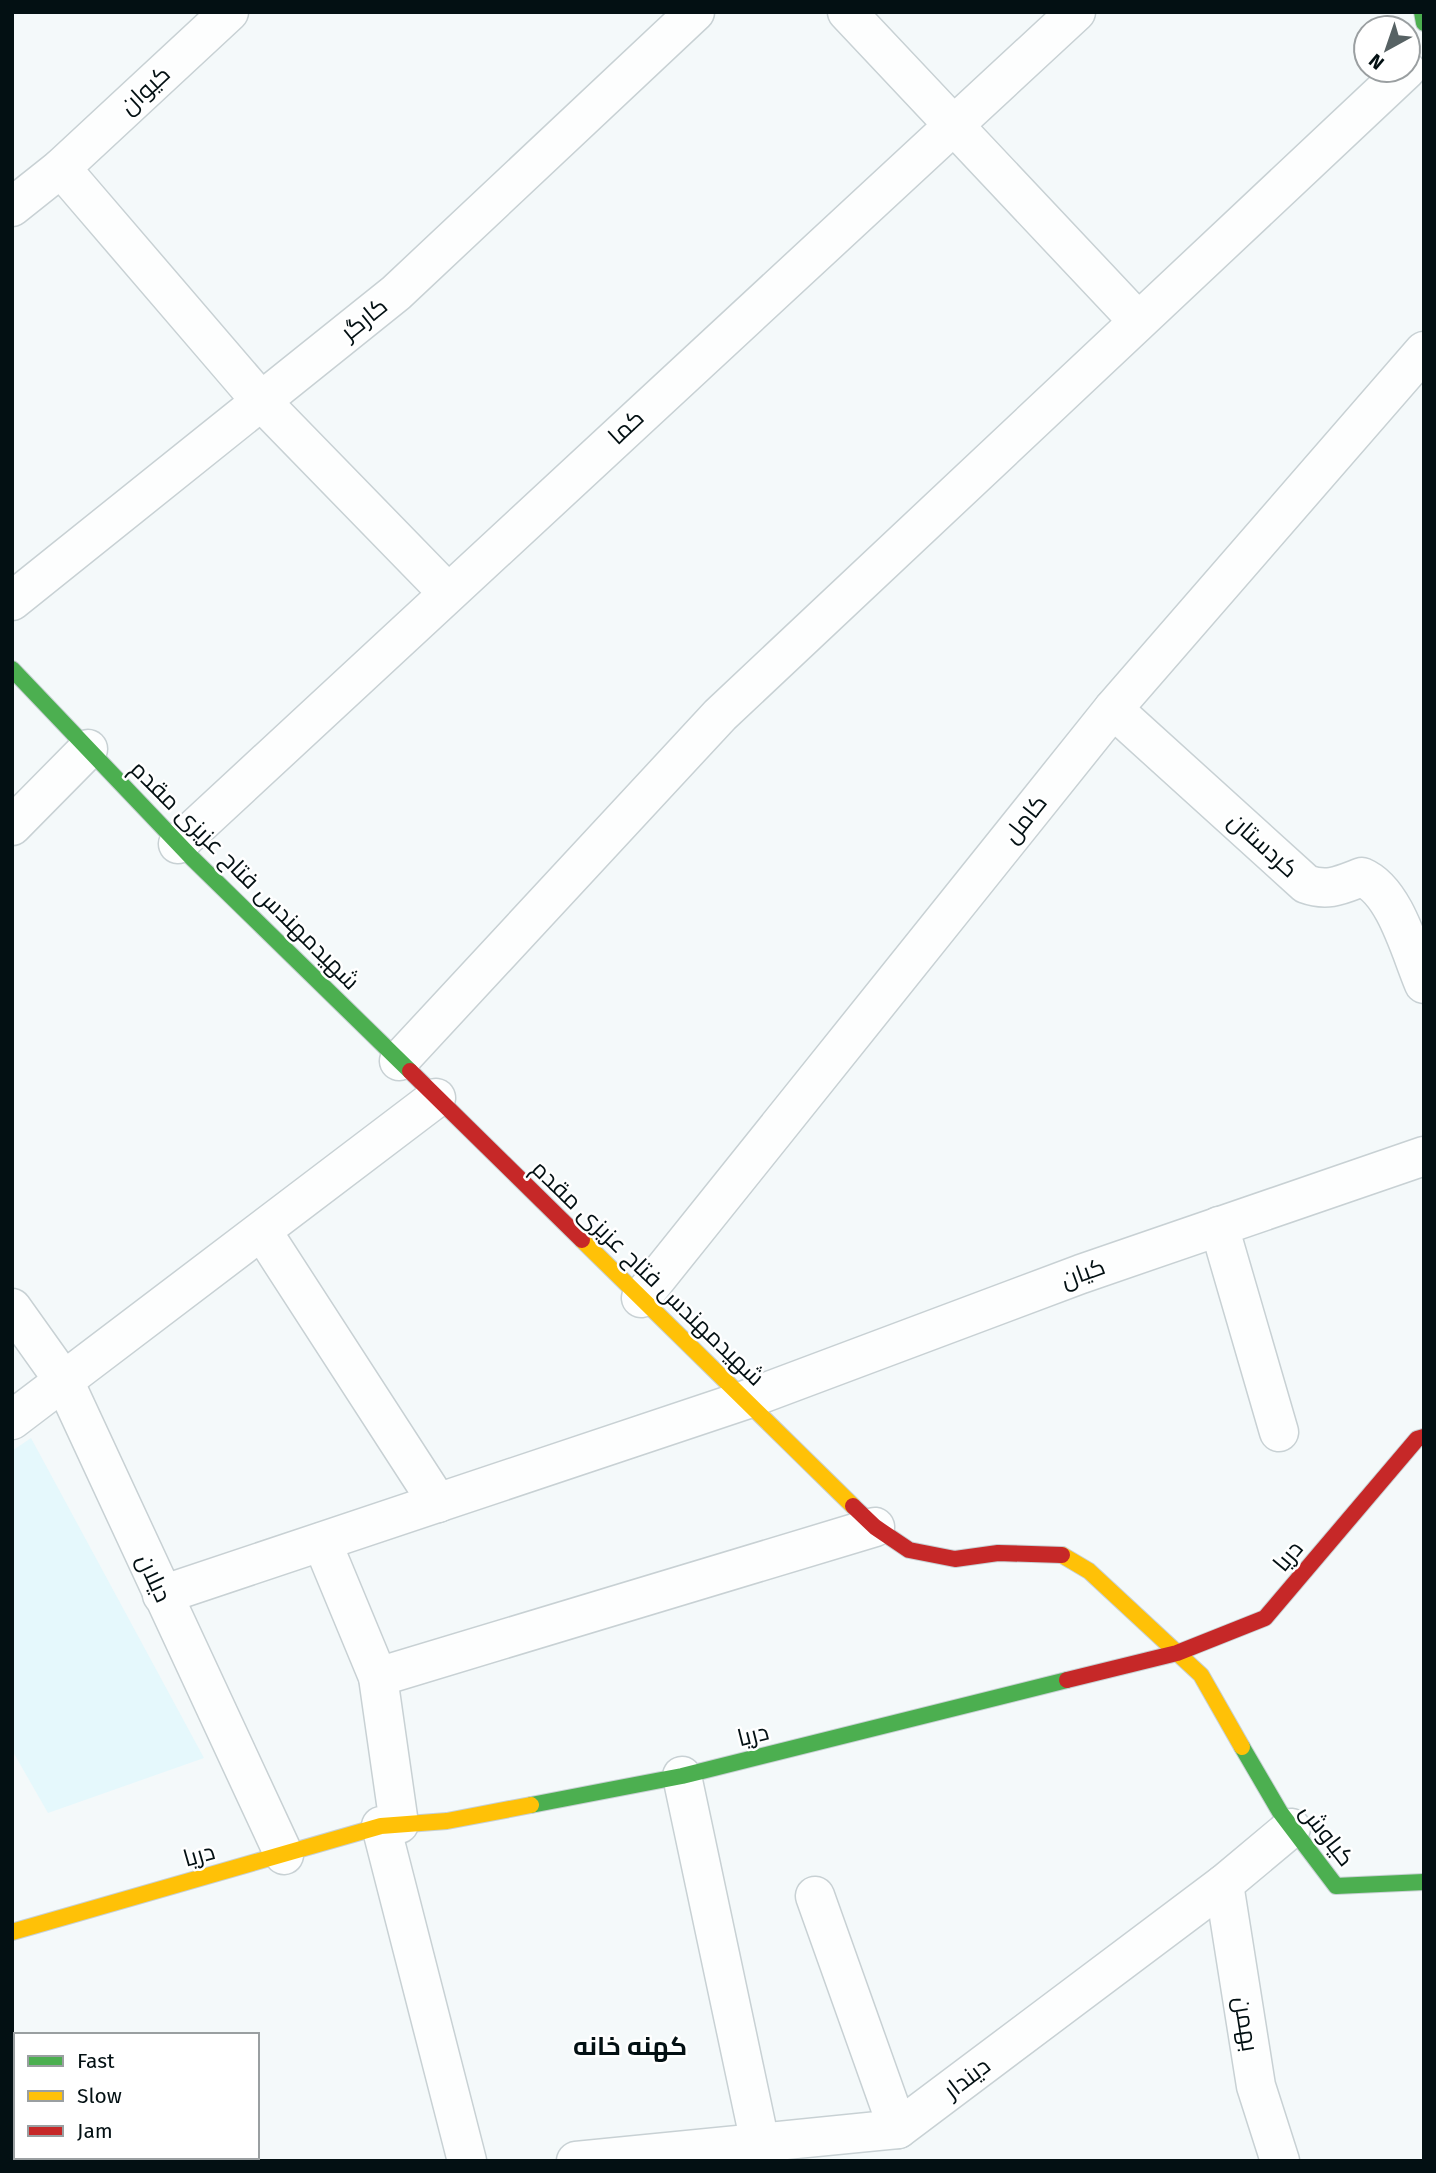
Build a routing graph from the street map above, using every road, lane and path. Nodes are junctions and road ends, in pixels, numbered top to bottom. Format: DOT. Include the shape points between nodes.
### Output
graph roads {
  1 [pos="229,12"];
  2 [pos="695,12"];
  3 [pos="847,12"];
  4 [pos="1076,12"];
  5 [pos="1422,12"];
  6 [pos="1424,23"];
  7 [pos="1391,84"];
  8 [pos="953,125"];
  9 [pos="61,168"];
  10 [pos="12,207"];
  11 [pos="1138,321"];
  12 [pos="1424,351"];
  13 [pos="261,401"];
  14 [pos="448,593"];
  15 [pos="12,601"];
  16 [pos="12,669"];
  17 [pos="1113,709"];
  18 [pos="88,749"];
  19 [pos="12,826"];
  20 [pos="178,844"];
  21 [pos="1424,984"];
  22 [pos="399,1061"];
  23 [pos="436,1098"];
  24 [pos="1424,1156"];
  25 [pos="1219,1226"];
  26 [pos="262,1231"];
  27 [pos="641,1298"];
  28 [pos="12,1308"];
  29 [pos="64,1381"];
  30 [pos="746,1400"];
  31 [pos="12,1420"];
  32 [pos="1279,1432"];
  33 [pos="1424,1437"];
  34 [pos="438,1503"];
  35 [pos="875,1527"];
  36 [pos="322,1542"];
  37 [pos="162,1595"];
  38 [pos="1177,1653"];
  39 [pos="378,1677"];
  40 [pos="682,1776"];
  41 [pos="1285,1820"];
  42 [pos="390,1825"];
  43 [pos="284,1854"];
  44 [pos="1424,1882"];
  45 [pos="1224,1884"];
  46 [pos="815,1896"];
  47 [pos="12,1933"];
  48 [pos="898,2129"];
  49 [pos="760,2143"];
  50 [pos="467,2161"];
  51 [pos="576,2161"];
  52 [pos="1280,2161"];
  1 -- 9 [label="street, کیوان"];
  2 -- 13 [label="street, کارگر" via="396,293"];
  3 -- 8 [label="street"];
  4 -- 8 [label="street, کما"];
  5 -- 6 [label="street"];
  7 -- 11 [label="street"];
  8 -- 11 [label="street"];
  8 -- 14 [label="street, کما"];
  9 -- 10 [label="street, کیوان"];
  9 -- 13 [label="street"];
  11 -- 22 [label="street" via="720,715"];
  12 -- 17 [label="street, کامل"];
  13 -- 14 [label="street"];
  13 -- 15 [label="street, کارگر"];
  14 -- 20 [label="street, کما"];
  16 -- 18 [label="street, شهیدمهندس فتاح عزیزی مقدم"];
  17 -- 21 [label="street, کردستان" via="1306,884 1332,889 1362,877 1374,882 1387,898"];
  17 -- 27 [label="street, کامل"];
  18 -- 19 [label="street"];
  18 -- 20 [label="street, شهیدمهندس فتاح عزیزی مقدم"];
  20 -- 22 [label="street, شهیدمهندس فتاح عزیزی مقدم"];
  22 -- 23 [label="street, شهیدمهندس فتاح عزیزی مقدم"];
  23 -- 26 [label="street"];
  23 -- 27 [label="street, شهیدمهندس فتاح عزیزی مقدم"];
  24 -- 25 [label="street, کیان"];
  25 -- 30 [label="street, کیان"];
  25 -- 32 [label="street"];
  26 -- 29 [label="street"];
  26 -- 34 [label="street"];
  27 -- 30 [label="street, شهیدمهندس فتاح عزیزی مقدم"];
  28 -- 29 [label="street, دیلان"];
  29 -- 31 [label="street"];
  29 -- 37 [label="street, دیلان"];
  30 -- 34 [label="street, کیان"];
  30 -- 35 [label="street, شهیدمهندس فتاح عزیزی مقدم"];
  33 -- 38 [label="street, دریا" via="1417,1439 1265,1618"];
  34 -- 36 [label="street, کیان"];
  35 -- 38 [label="street, شهیدمهندس فتاح عزیزی مقدم" via="909,1550 955,1559 998,1553 1063,1555 1089,1571"];
  35 -- 39 [label="street"];
  36 -- 37 [label="street, کیان"];
  36 -- 39 [label="street"];
  37 -- 43 [label="street, دیلان"];
  38 -- 40 [label="street, دریا"];
  38 -- 41 [label="street, شهیدمهندس فتاح عزیزی مقدم" via="1201,1675"];
  39 -- 42 [label="street"];
  40 -- 42 [label="street, دریا" via="447,1821"];
  40 -- 49 [label="street"];
  41 -- 44 [label="street, کیاوش" via="1336,1886"];
  41 -- 45 [label="street, دیندار"];
  42 -- 43 [label="street, دریا"];
  42 -- 50 [label="street"];
  43 -- 47 [label="street, دریا"];
  45 -- 48 [label="street, دیندار"];
  45 -- 52 [label="street, بهمن" via="1256,2087"];
  46 -- 48 [label="street"];
  48 -- 49 [label="street"];
  49 -- 51 [label="street"];
}
